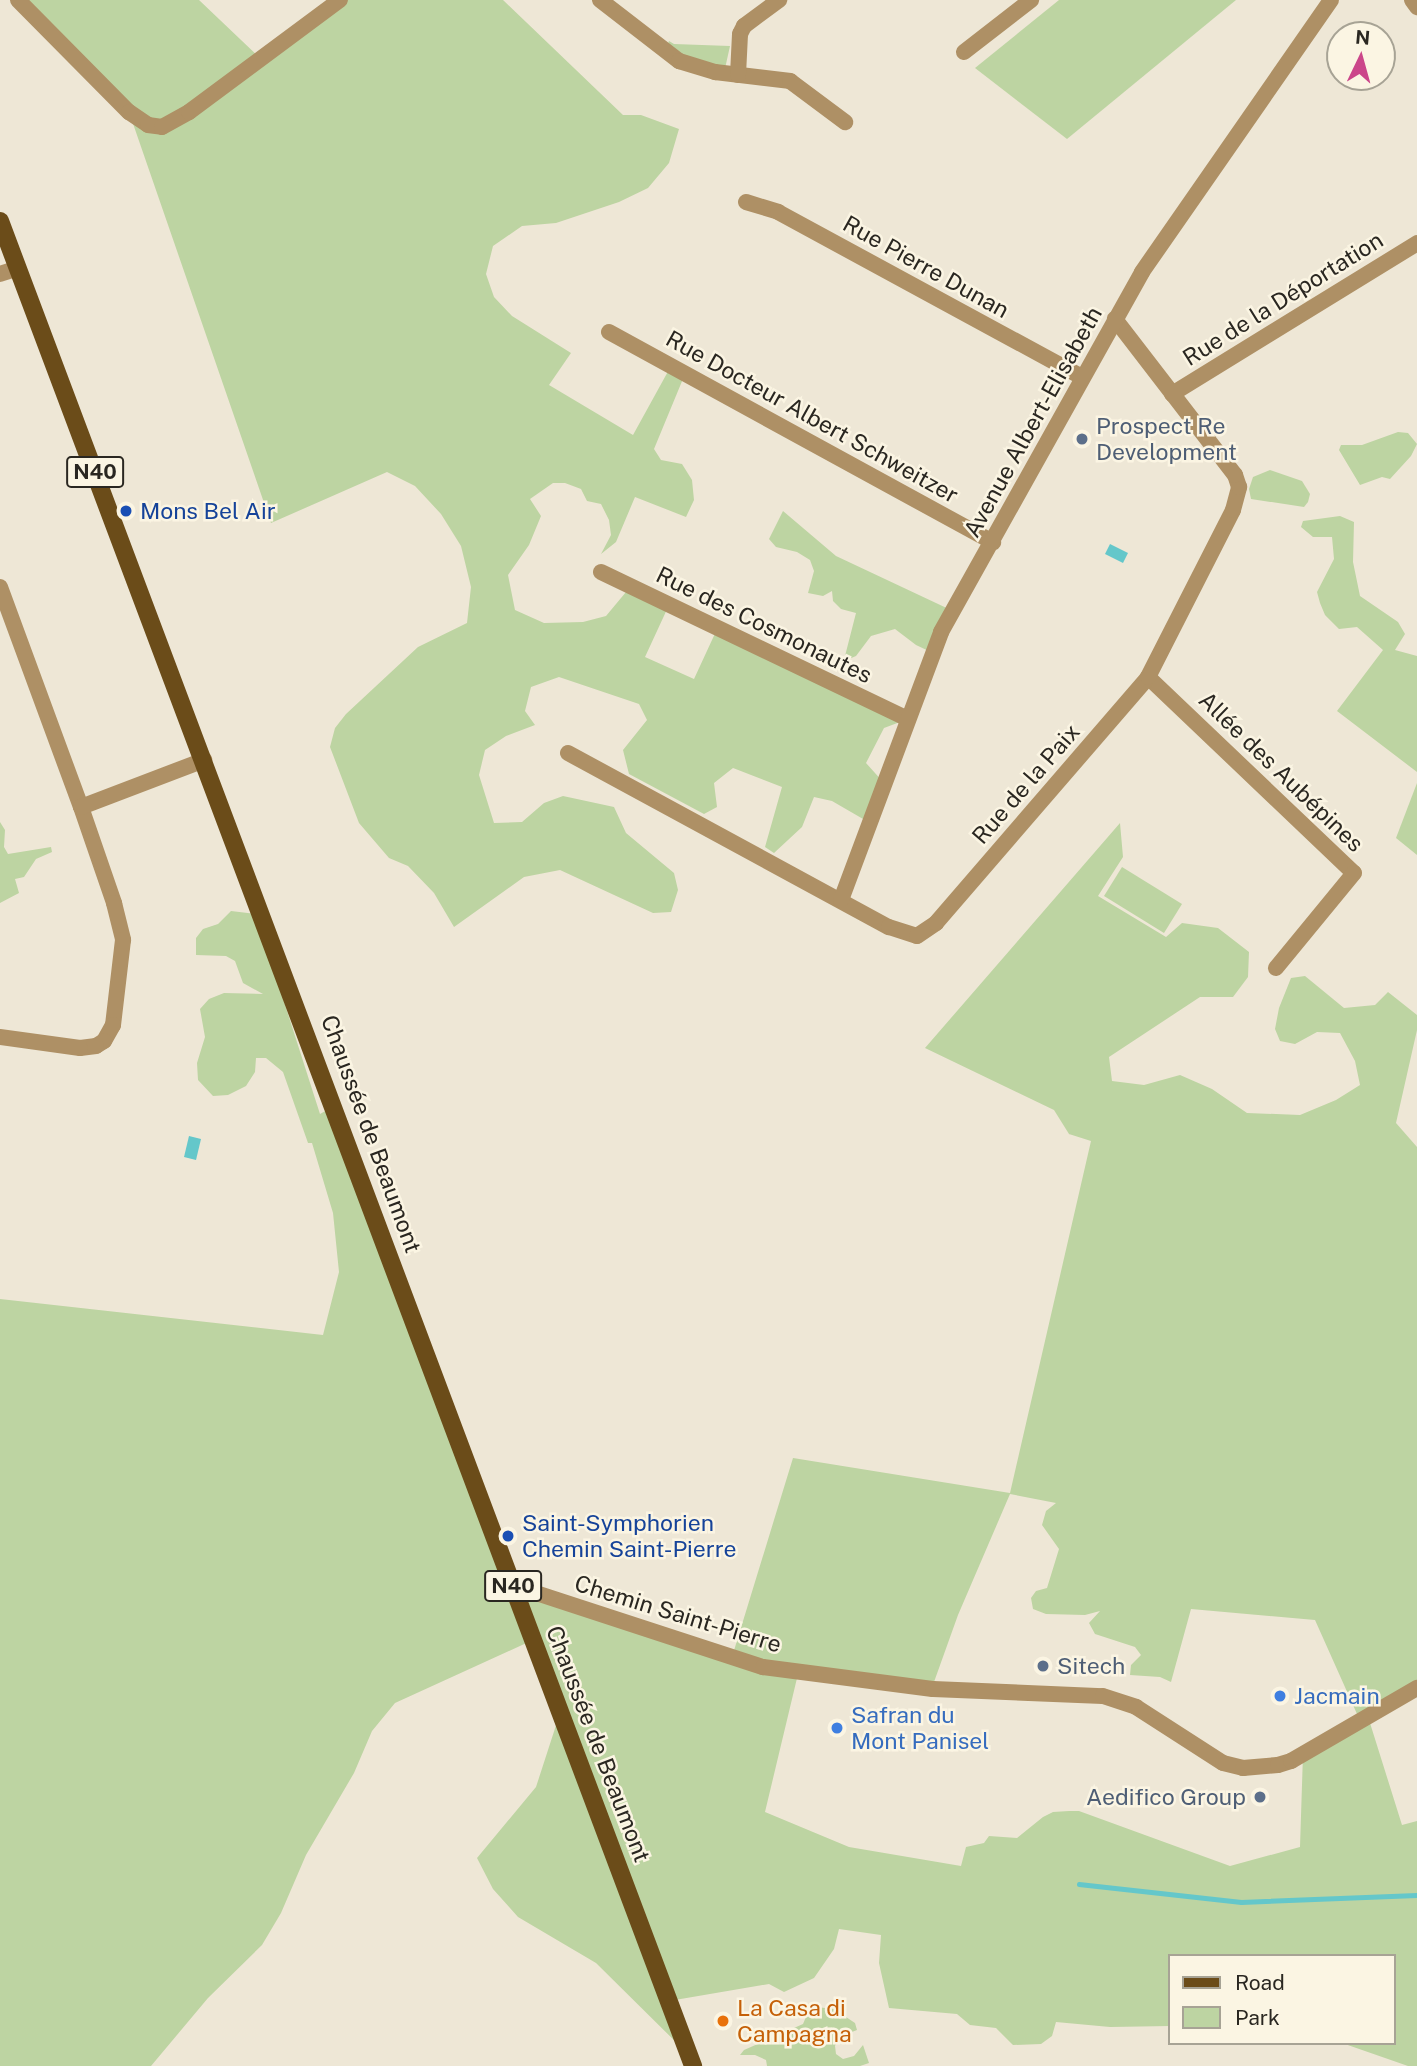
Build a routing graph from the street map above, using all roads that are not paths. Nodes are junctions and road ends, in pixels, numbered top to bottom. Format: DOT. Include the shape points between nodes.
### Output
graph roads {
  1 [pos="19,0"];
  2 [pos="340,0"];
  3 [pos="600,0"];
  4 [pos="779,0"];
  5 [pos="1031,0"];
  6 [pos="1331,0"];
  7 [pos="1412,0"];
  8 [pos="1417,7"];
  9 [pos="964,52"];
  10 [pos="738,75"];
  11 [pos="845,122"];
  12 [pos="746,202"];
  13 [pos="0,221"];
  14 [pos="1417,243"];
  15 [pos="18,268"];
  16 [pos="0,274"];
  17 [pos="1115,319"];
  18 [pos="608,332"];
  19 [pos="1082,377"];
  20 [pos="1172,394"];
  21 [pos="993,542"];
  22 [pos="601,572"];
  23 [pos="0,587"];
  24 [pos="1148,677"];
  25 [pos="908,719"];
  26 [pos="568,753"];
  27 [pos="204,760"];
  28 [pos="81,807"];
  29 [pos="841,900"];
  30 [pos="1276,968"];
  31 [pos="0,1037"];
  32 [pos="515,1591"];
  33 [pos="1417,1688"];
  34 [pos="693,2066"];
  1 -- 2 [label="street" via="129,112 148,125 162,127"];
  3 -- 10 [label="street" via="679,61"];
  4 -- 10 [label="street" via="744,26"];
  5 -- 9 [label="street"];
  6 -- 17 [label="street, Avenue Albert-Elisabeth" via="1150,261"];
  7 -- 8 [label="street"];
  10 -- 11 [label="street" via="790,81"];
  12 -- 19 [label="street, Rue Pierre Dunan" via="778,212"];
  13 -- 15 [label="main road, Chaussée de Beaumont / N40"];
  14 -- 20 [label="street, Rue de la Déportation"];
  15 -- 16 [label="street"];
  15 -- 27 [label="main road, Chaussée de Beaumont / N40"];
  17 -- 19 [label="street, Avenue Albert-Elisabeth"];
  17 -- 20 [label="street, Rue de la Paix"];
  18 -- 21 [label="street, Rue Docteur Albert Schweitzer"];
  19 -- 21 [label="street, Avenue Albert-Elisabeth"];
  20 -- 24 [label="street, Rue de la Paix" via="1235,475 1239,487 1233,510"];
  21 -- 25 [label="street, Avenue Albert-Elisabeth" via="941,632"];
  22 -- 25 [label="street, Rue des Cosmonautes"];
  23 -- 28 [label="street"];
  24 -- 29 [label="street, Rue de la Paix" via="936,923 918,936 889,928"];
  24 -- 30 [label="street, Allée des Aubépines" via="1354,873"];
  25 -- 29 [label="street, Avenue Albert-Elisabeth"];
  26 -- 29 [label="street, Rue de la Paix"];
  27 -- 28 [label="street"];
  27 -- 32 [label="main road, Chaussée de Beaumont / N40"];
  28 -- 31 [label="street" via="121,929 110,1032 96,1046 80,1048"];
  32 -- 33 [label="street, Chemin Saint-Pierre" via="530,1591 763,1667 933,1689 1103,1696 1136,1707 1223,1763 1243,1768 1291,1761"];
  32 -- 34 [label="main road, Chaussée de Beaumont / N40"];
}
